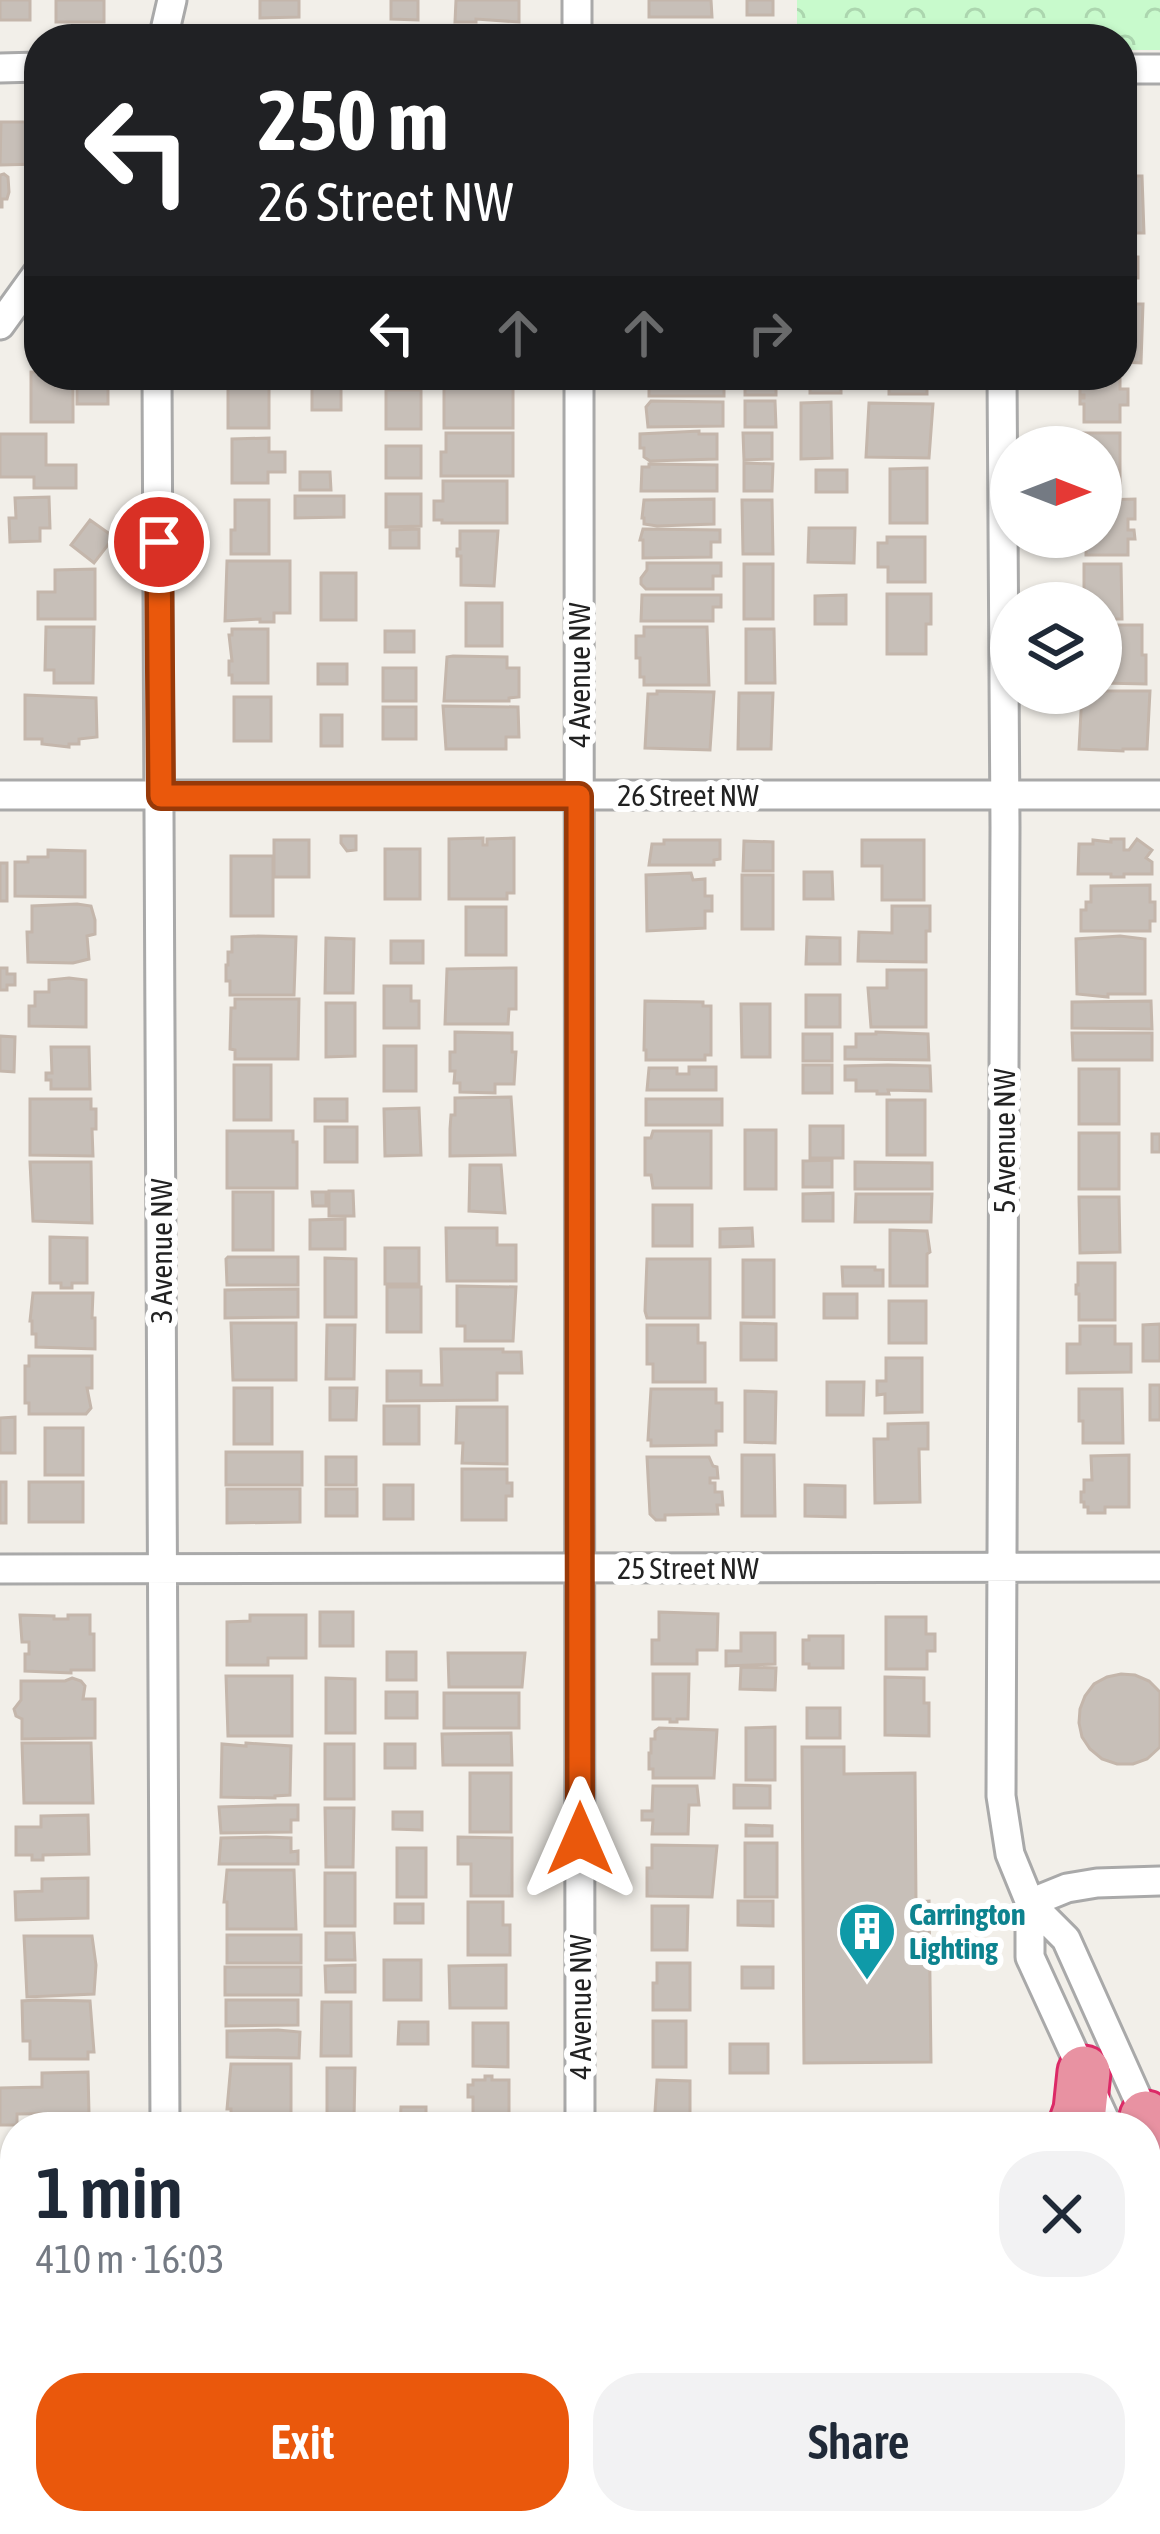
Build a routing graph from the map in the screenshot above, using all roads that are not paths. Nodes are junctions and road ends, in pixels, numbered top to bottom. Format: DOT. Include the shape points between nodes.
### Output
graph roads {
  1 [pos="24,292"];
  2 [pos="0,325"];
  3 [pos="157,390"];
  4 [pos="579,390"];
  5 [pos="1002,390"];
  6 [pos="0,795"];
  7 [pos="1004,795"];
  8 [pos="1160,795"];
  9 [pos="161,796"];
  10 [pos="579,796"];
  11 [pos="1160,1567"];
  12 [pos="579,1568"];
  13 [pos="0,1569"];
  14 [pos="162,1569"];
  15 [pos="1003,1569"];
  16 [pos="1160,1881"];
  17 [pos="1030,1903"];
  18 [pos="1084,2072"];
  19 [pos="165,2112"];
  20 [pos="580,2112"];
  21 [pos="1079,2112"];
  22 [pos="1126,2112"];
  23 [pos="1133,2112"];
  1 -- 2 [label="street"];
  3 -- 9 [label="street, 3 Avenue NW"];
  4 -- 10 [label="street, 4 Avenue NW"];
  5 -- 7 [label="street, 5 Avenue NW"];
  6 -- 9 [label="street, 26 Street NW"];
  7 -- 8 [label="street, 26 Street NW"];
  7 -- 10 [label="street, 26 Street NW"];
  7 -- 15 [label="street, 5 Avenue NW"];
  9 -- 10 [label="street, 26 Street NW"];
  9 -- 14 [label="street, 3 Avenue NW"];
  10 -- 12 [label="street, 4 Avenue NW"];
  11 -- 15 [label="street, 25 Street NW"];
  12 -- 14 [label="street, 25 Street NW"];
  12 -- 15 [label="street, 25 Street NW"];
  12 -- 20 [label="street, 4 Avenue NW"];
  13 -- 14 [label="street, 25 Street NW"];
  14 -- 19 [label="street, 3 Avenue NW"];
  15 -- 17 [label="street, 5 Avenue NW" via="1001,1796 1010,1854"];
  16 -- 17 [label="street" via="1067,1888"];
  17 -- 18 [label="street, 5 Avenue NW" via="1030,1957"];
  17 -- 23 [label="street, 5 Avenue NW" via="1066,1939"];
  18 -- 21 [label="highway"];
  18 -- 22 [label="street, 5 Avenue NW"];
}
